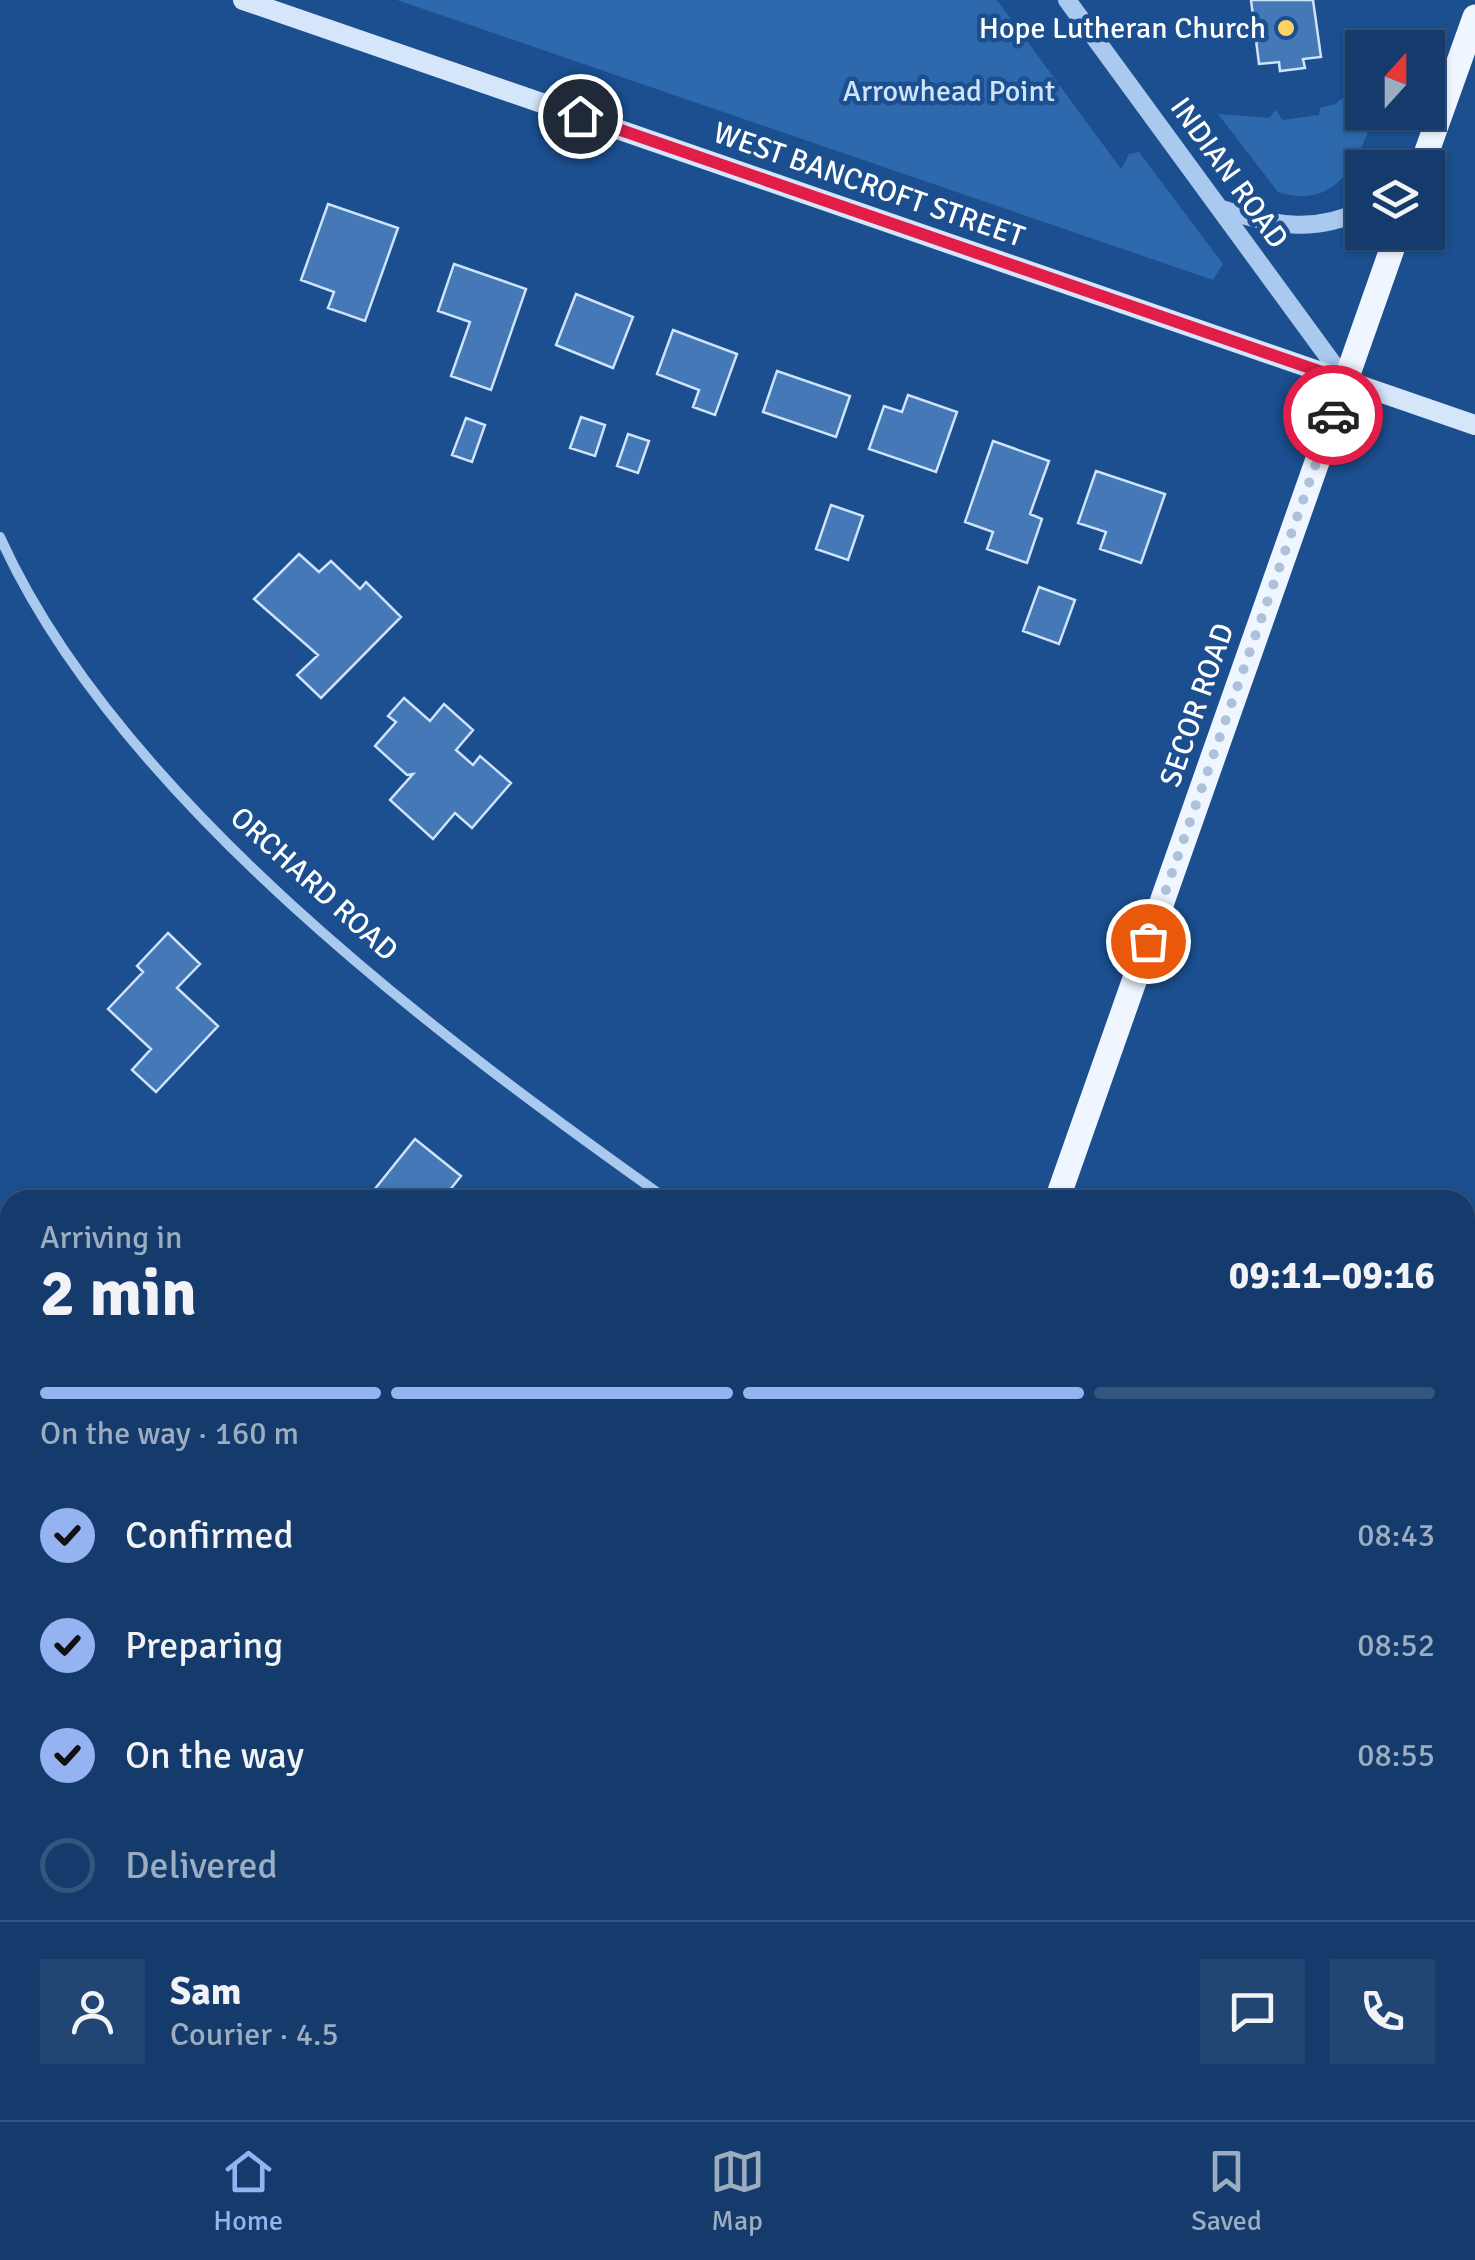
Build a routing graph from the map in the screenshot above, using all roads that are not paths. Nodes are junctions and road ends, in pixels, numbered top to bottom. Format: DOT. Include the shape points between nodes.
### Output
graph roads {
  1 [pos="244,0"];
  2 [pos="1067,0"];
  3 [pos="1475,17"];
  4 [pos="1427,150"];
  5 [pos="1222,209"];
  6 [pos="1345,216"];
  7 [pos="1392,250"];
  8 [pos="1345,380"];
  9 [pos="1475,425"];
  10 [pos="0,537"];
  11 [pos="655,1190"];
  12 [pos="1061,1190"];
  1 -- 8 [label="main road, WEST BANCROFT STREET"];
  2 -- 5 [label="street, INDIAN ROAD"];
  3 -- 4 [label="main road"];
  5 -- 6 [label="street" via="1272,225 1310,227"];
  5 -- 8 [label="street, INDIAN ROAD"];
  7 -- 8 [label="main road, SECOR ROAD"];
  8 -- 9 [label="main road, WEST BANCROFT STREET"];
  8 -- 12 [label="main road, SECOR ROAD"];
  10 -- 11 [label="street, ORCHARD ROAD" via="41,620 122,729 223,837 322,930 476,1057"];
}
